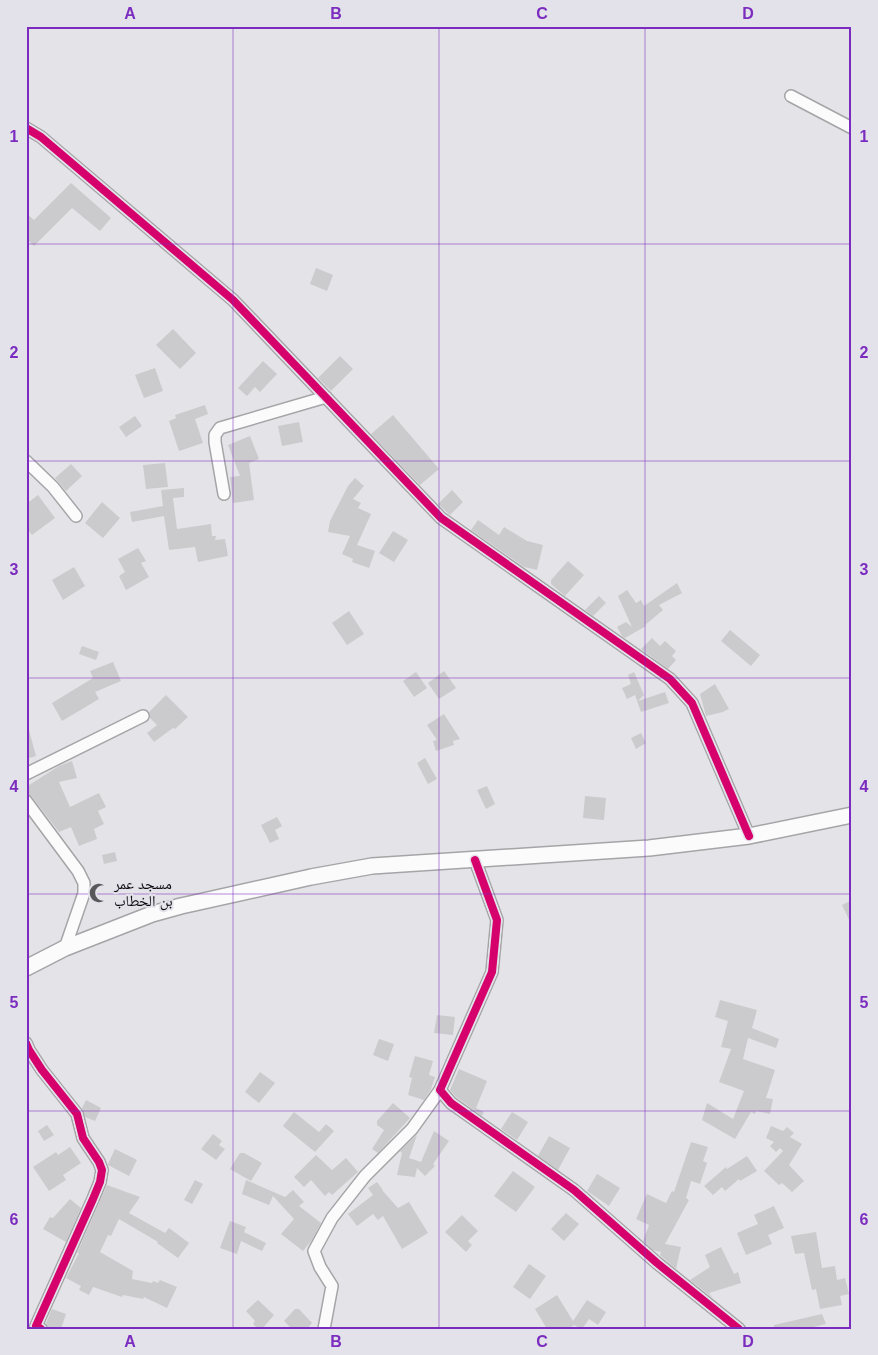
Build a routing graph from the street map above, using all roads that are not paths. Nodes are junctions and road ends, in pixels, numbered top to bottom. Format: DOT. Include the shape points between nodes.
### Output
graph roads {
  1 [pos="791,96"];
  2 [pos="26,128"];
  3 [pos="852,128"];
  4 [pos="326,397"];
  5 [pos="26,461"];
  6 [pos="224,494"];
  7 [pos="76,516"];
  8 [pos="143,716"];
  9 [pos="26,774"];
  10 [pos="26,801"];
  11 [pos="852,815"];
  12 [pos="749,836"];
  13 [pos="475,860"];
  14 [pos="65,948"];
  15 [pos="26,968"];
  16 [pos="26,1043"];
  17 [pos="440,1090"];
  18 [pos="34,1325"];
  19 [pos="324,1329"];
  20 [pos="739,1329"];
  1 -- 3 [label="street"];
  2 -- 4 [label="street" via="41,137 233,300"];
  4 -- 6 [label="street" via="220,428 215,442"];
  4 -- 12 [label="street" via="441,518 670,679 692,703"];
  5 -- 7 [label="street"];
  8 -- 9 [label="street"];
  10 -- 14 [label="street" via="84,883 84,893"];
  11 -- 12 [label="main road"];
  12 -- 13 [label="main road" via="649,848"];
  13 -- 14 [label="main road" via="372,866 302,879 152,914"];
  13 -- 17 [label="street" via="497,920 492,972"];
  14 -- 15 [label="main road"];
  16 -- 18 [label="street" via="42,1070 77,1114 83,1138 102,1170 94,1199"];
  17 -- 19 [label="street" via="412,1129 365,1176 332,1218 314,1251 332,1286"];
  17 -- 20 [label="street" via="451,1103 574,1190"];
}
